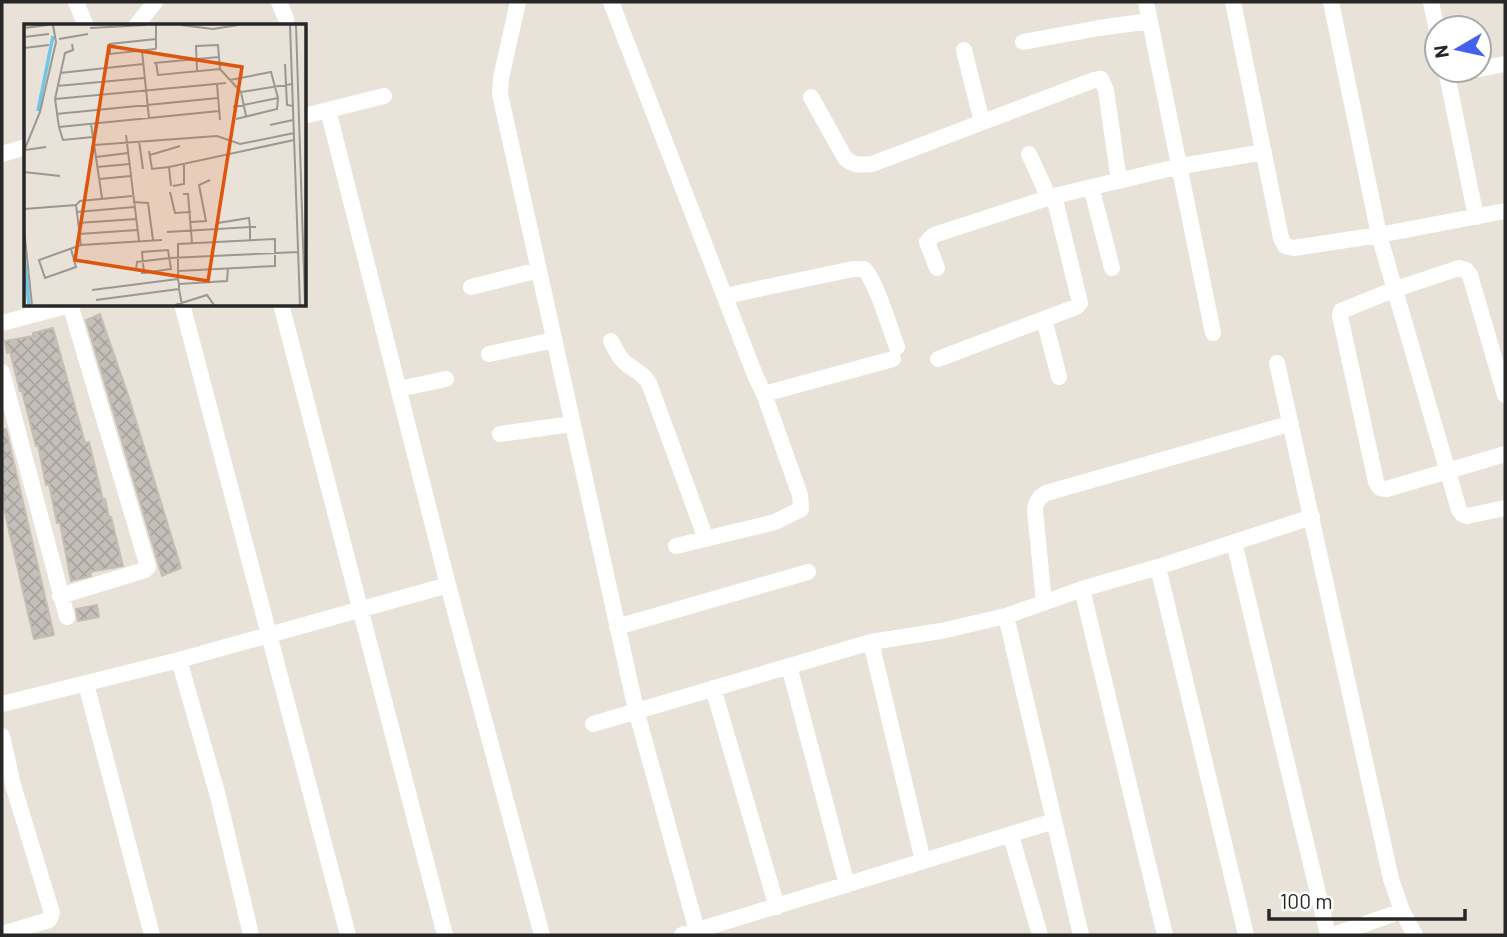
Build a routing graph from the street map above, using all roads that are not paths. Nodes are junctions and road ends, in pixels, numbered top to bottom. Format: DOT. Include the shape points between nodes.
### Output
graph roads {
  1 [pos="76,2"];
  2 [pos="155,2"];
  3 [pos="279,2"];
  4 [pos="517,2"];
  5 [pos="611,2"];
  6 [pos="1146,2"];
  7 [pos="1233,2"];
  8 [pos="1331,2"];
  9 [pos="286,19"];
  10 [pos="1150,21"];
  11 [pos="85,24"];
  12 [pos="138,24"];
  13 [pos="1023,42"];
  14 [pos="964,50"];
  15 [pos="1448,84"];
  16 [pos="384,96"];
  17 [pos="811,97"];
  18 [pos="328,110"];
  19 [pos="306,116"];
  20 [pos="982,122"];
  21 [pos="24,148"];
  22 [pos="1264,152"];
  23 [pos="2,154"];
  24 [pos="1029,154"];
  25 [pos="1181,166"];
  26 [pos="1119,181"];
  27 [pos="1091,187"];
  28 [pos="1051,197"];
  29 [pos="1505,211"];
  30 [pos="1476,216"];
  31 [pos="1378,235"];
  32 [pos="937,268"];
  33 [pos="1112,268"];
  34 [pos="539,270"];
  35 [pos="471,287"];
  36 [pos="1393,290"];
  37 [pos="725,296"];
  38 [pos="66,306"];
  39 [pos="70,306"];
  40 [pos="183,306"];
  41 [pos="282,306"];
  42 [pos="1044,319"];
  43 [pos="2,323"];
  44 [pos="1213,333"];
  45 [pos="554,340"];
  46 [pos="611,341"];
  47 [pos="489,354"];
  48 [pos="938,359"];
  49 [pos="1277,363"];
  50 [pos="2,372"];
  51 [pos="1059,377"];
  52 [pos="446,379"];
  53 [pos="399,389"];
  54 [pos="764,394"];
  55 [pos="1505,395"];
  56 [pos="1289,424"];
  57 [pos="572,425"];
  58 [pos="500,435"];
  59 [pos="1505,454"];
  60 [pos="1447,471"];
  61 [pos="1505,508"];
  62 [pos="1312,517"];
  63 [pos="706,539"];
  64 [pos="1234,542"];
  65 [pos="676,546"];
  66 [pos="1158,567"];
  67 [pos="808,572"];
  68 [pos="448,585"];
  69 [pos="1082,589"];
  70 [pos="60,596"];
  71 [pos="1044,603"];
  72 [pos="360,609"];
  73 [pos="1006,616"];
  74 [pos="67,617"];
  75 [pos="617,627"];
  76 [pos="269,635"];
  77 [pos="871,642"];
  78 [pos="179,660"];
  79 [pos="789,666"];
  80 [pos="86,684"];
  81 [pos="713,688"];
  82 [pos="2,704"];
  83 [pos="636,710"];
  84 [pos="593,724"];
  85 [pos="2,736"];
  86 [pos="1054,821"];
  87 [pos="1011,835"];
  88 [pos="923,861"];
  89 [pos="847,885"];
  90 [pos="777,906"];
  91 [pos="1402,911"];
  92 [pos="690,933"];
  93 [pos="2,934"];
  94 [pos="152,935"];
  95 [pos="251,935"];
  96 [pos="348,935"];
  97 [pos="445,935"];
  98 [pos="542,935"];
  99 [pos="1040,935"];
  100 [pos="1081,935"];
  101 [pos="1165,935"];
  102 [pos="1246,935"];
  103 [pos="1331,935"];
  104 [pos="1415,935"];
  1 -- 11 [label="street"];
  2 -- 12 [label="street"];
  3 -- 9 [label="street"];
  4 -- 34 [label="street" via="500,94"];
  5 -- 37 [label="street"];
  6 -- 10 [label="street"];
  7 -- 22 [label="street"];
  8 -- 31 [label="street"];
  10 -- 13 [label="street"];
  10 -- 25 [label="street"];
  14 -- 20 [label="street"];
  15 -- 30 [label="street"];
  16 -- 18 [label="street"];
  17 -- 20 [label="street" via="852,164 872,164"];
  18 -- 19 [label="street"];
  18 -- 53 [label="street"];
  20 -- 26 [label="street" via="1101,79"];
  21 -- 23 [label="street"];
  22 -- 25 [label="street"];
  22 -- 31 [label="street" via="1285,246"];
  24 -- 28 [label="street"];
  25 -- 26 [label="street"];
  25 -- 44 [label="street"];
  26 -- 27 [label="street"];
  27 -- 28 [label="street"];
  27 -- 33 [label="street"];
  28 -- 32 [label="street" via="934,235 927,242"];
  28 -- 42 [label="street" via="1080,303"];
  29 -- 30 [label="street"];
  30 -- 31 [label="street"];
  31 -- 36 [label="street"];
  34 -- 35 [label="street"];
  34 -- 45 [label="street"];
  36 -- 55 [label="street" via="1460,268 1466,270"];
  36 -- 60 [label="street"];
  36 -- 60 [label="street" via="1347,307 1340,316 1376,482 1387,489"];
  37 -- 54 [label="street"];
  37 -- 54 [label="street" via="853,269 868,272 895,353"];
  38 -- 43 [label="street"];
  39 -- 70 [label="street" via="148,567"];
  40 -- 76 [label="street"];
  41 -- 72 [label="street"];
  42 -- 48 [label="street"];
  42 -- 51 [label="street"];
  45 -- 47 [label="street"];
  45 -- 57 [label="street"];
  46 -- 63 [label="street" via="626,364 649,383"];
  49 -- 56 [label="street"];
  50 -- 70 [label="street"];
  52 -- 53 [label="street"];
  53 -- 68 [label="street"];
  54 -- 63 [label="street" via="801,509 775,522"];
  56 -- 62 [label="street"];
  56 -- 71 [label="street" via="1040,497 1035,509"];
  57 -- 58 [label="street"];
  57 -- 75 [label="street"];
  59 -- 60 [label="street"];
  60 -- 61 [label="street" via="1462,514"];
  62 -- 64 [label="street"];
  62 -- 91 [label="street" via="1391,879"];
  63 -- 65 [label="street"];
  64 -- 66 [label="street"];
  64 -- 103 [label="street"];
  66 -- 69 [label="street"];
  66 -- 102 [label="street"];
  67 -- 75 [label="street"];
  68 -- 72 [label="street"];
  68 -- 98 [label="street"];
  69 -- 71 [label="street"];
  69 -- 101 [label="street"];
  70 -- 74 [label="street"];
  71 -- 73 [label="street"];
  72 -- 76 [label="street"];
  72 -- 97 [label="street"];
  73 -- 77 [label="street"];
  73 -- 86 [label="street"];
  75 -- 83 [label="street"];
  76 -- 78 [label="street"];
  76 -- 96 [label="street"];
  77 -- 79 [label="street"];
  77 -- 88 [label="street"];
  78 -- 80 [label="street"];
  78 -- 95 [label="street"];
  79 -- 81 [label="street"];
  79 -- 89 [label="street"];
  80 -- 82 [label="street"];
  80 -- 94 [label="street"];
  81 -- 83 [label="street"];
  81 -- 90 [label="street"];
  83 -- 84 [label="street"];
  83 -- 92 [label="street"];
  85 -- 93 [label="street" via="52,913 49,920"];
  86 -- 87 [label="street"];
  86 -- 100 [label="street"];
  87 -- 88 [label="street"];
  87 -- 99 [label="street"];
  88 -- 89 [label="street"];
  89 -- 90 [label="street"];
  90 -- 92 [label="street"];
  91 -- 103 [label="street"];
  91 -- 104 [label="street"];
}
